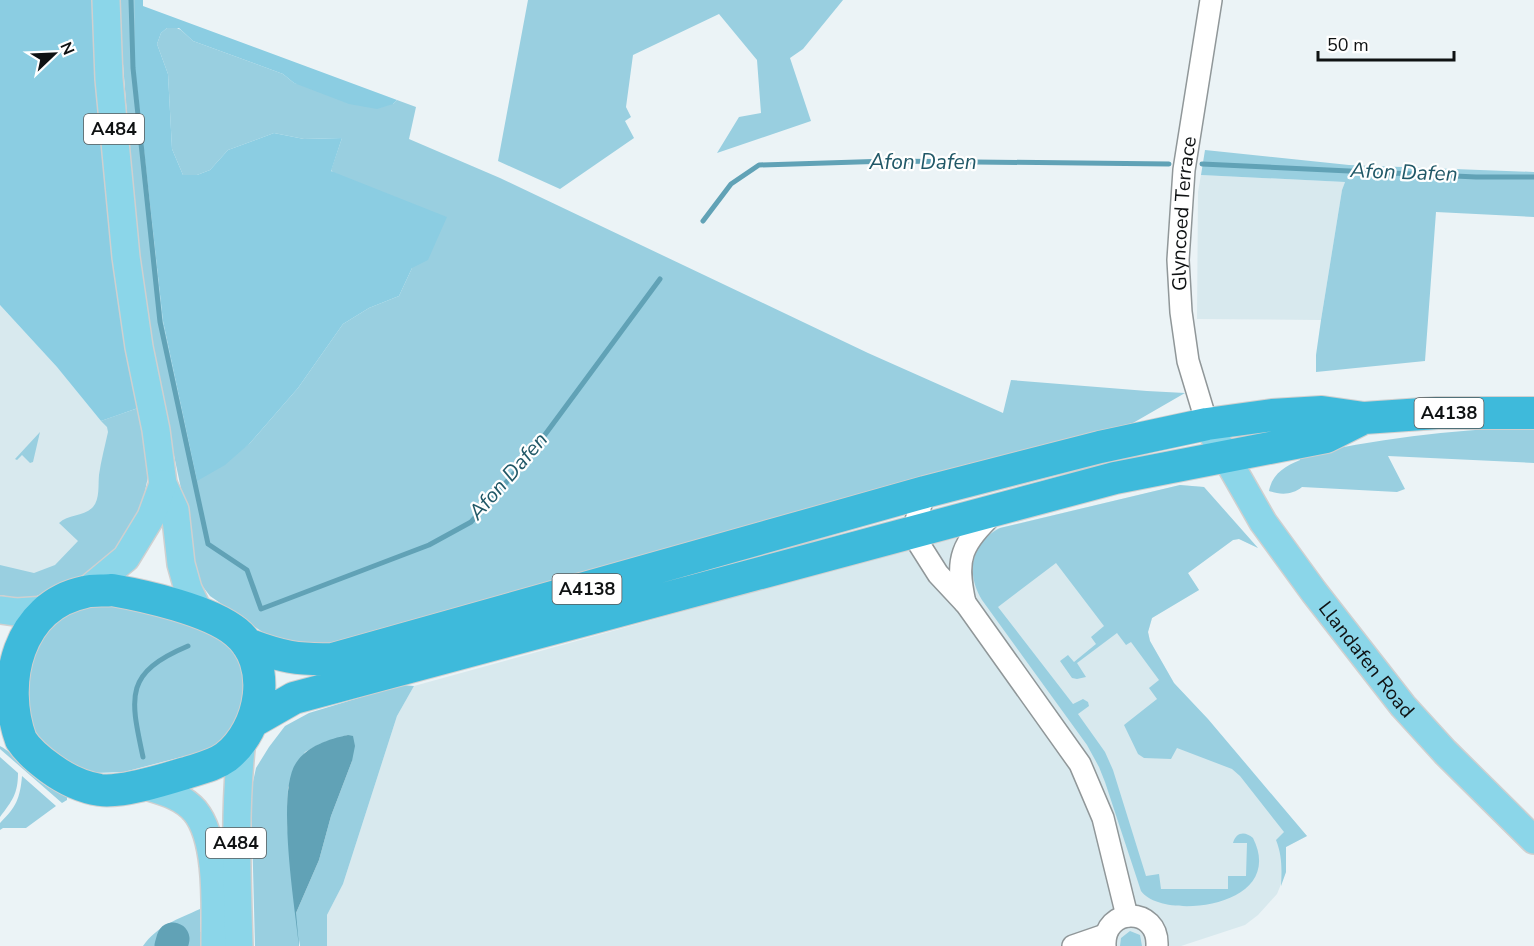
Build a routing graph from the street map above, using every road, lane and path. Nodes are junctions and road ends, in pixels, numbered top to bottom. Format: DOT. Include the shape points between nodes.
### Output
graph roads {
  1 [pos="106,0"];
  2 [pos="1211,0"];
  3 [pos="1534,412"];
  4 [pos="1364,418"];
  5 [pos="1207,424"];
  6 [pos="1225,458"];
  7 [pos="163,484"];
  8 [pos="925,492"];
  9 [pos="997,510"];
  10 [pos="912,533"];
  11 [pos="85,592"];
  12 [pos="966,604"];
  13 [pos="0,610"];
  14 [pos="47,610"];
  15 [pos="200,614"];
  16 [pos="247,644"];
  17 [pos="3,677"];
  18 [pos="247,731"];
  19 [pos="142,785"];
  20 [pos="1534,840"];
  21 [pos="1127,916"];
  22 [pos="1105,941"];
  23 [pos="215,946"];
  24 [pos="239,946"];
  25 [pos="1073,946"];
  26 [pos="1158,946"];
  1 -- 7 [label="main road, A484" via="109,79 126,257"];
  2 -- 5 [label="street, Glyncoed Terrace" via="1184,170 1178,260 1188,362"];
  3 -- 4 [label="highway, A4138"];
  4 -- 5 [label="highway, A4138" via="1322,412"];
  4 -- 6 [label="highway, A4138" via="1326,437"];
  5 -- 6 [label="main road, Llandafen Road"];
  5 -- 8 [label="highway, A4138"];
  6 -- 9 [label="highway, A4138" via="1115,478"];
  6 -- 20 [label="main road, Llandafen Road" via="1263,522 1403,706"];
  7 -- 11 [label="main road, A484" via="151,517 126,558"];
  7 -- 15 [label="main road, A484" via="175,510 188,589"];
  8 -- 10 [label="street"];
  8 -- 16 [label="highway, A4138" via="333,659 302,660"];
  9 -- 10 [label="highway, A4138"];
  9 -- 12 [label="street" via="973,534 962,555 961,580"];
  10 -- 12 [label="street" via="938,574"];
  10 -- 18 [label="highway, A4138" via="294,698"];
  11 -- 14 [label="highway"];
  11 -- 15 [label="highway" via="112,590 134,594"];
  12 -- 21 [label="street" via="1080,764 1103,818"];
  13 -- 14 [label="main road"];
  14 -- 17 [label="highway" via="19,640"];
  15 -- 16 [label="highway" via="236,632"];
  16 -- 18 [label="highway" via="256,662 260,698"];
  17 -- 19 [label="highway" via="14,724 30,752 80,785 102,790"];
  18 -- 19 [label="highway" via="228,756 214,764"];
  18 -- 24 [label="main road, A484" via="238,772"];
  19 -- 23 [label="main road, A484" via="179,798 205,826 211,852"];
  21 -- 22 [label="street" via="1115,921"];
  21 -- 26 [label="street" via="1147,921 1157,935"];
  22 -- 25 [label="street"];
}
